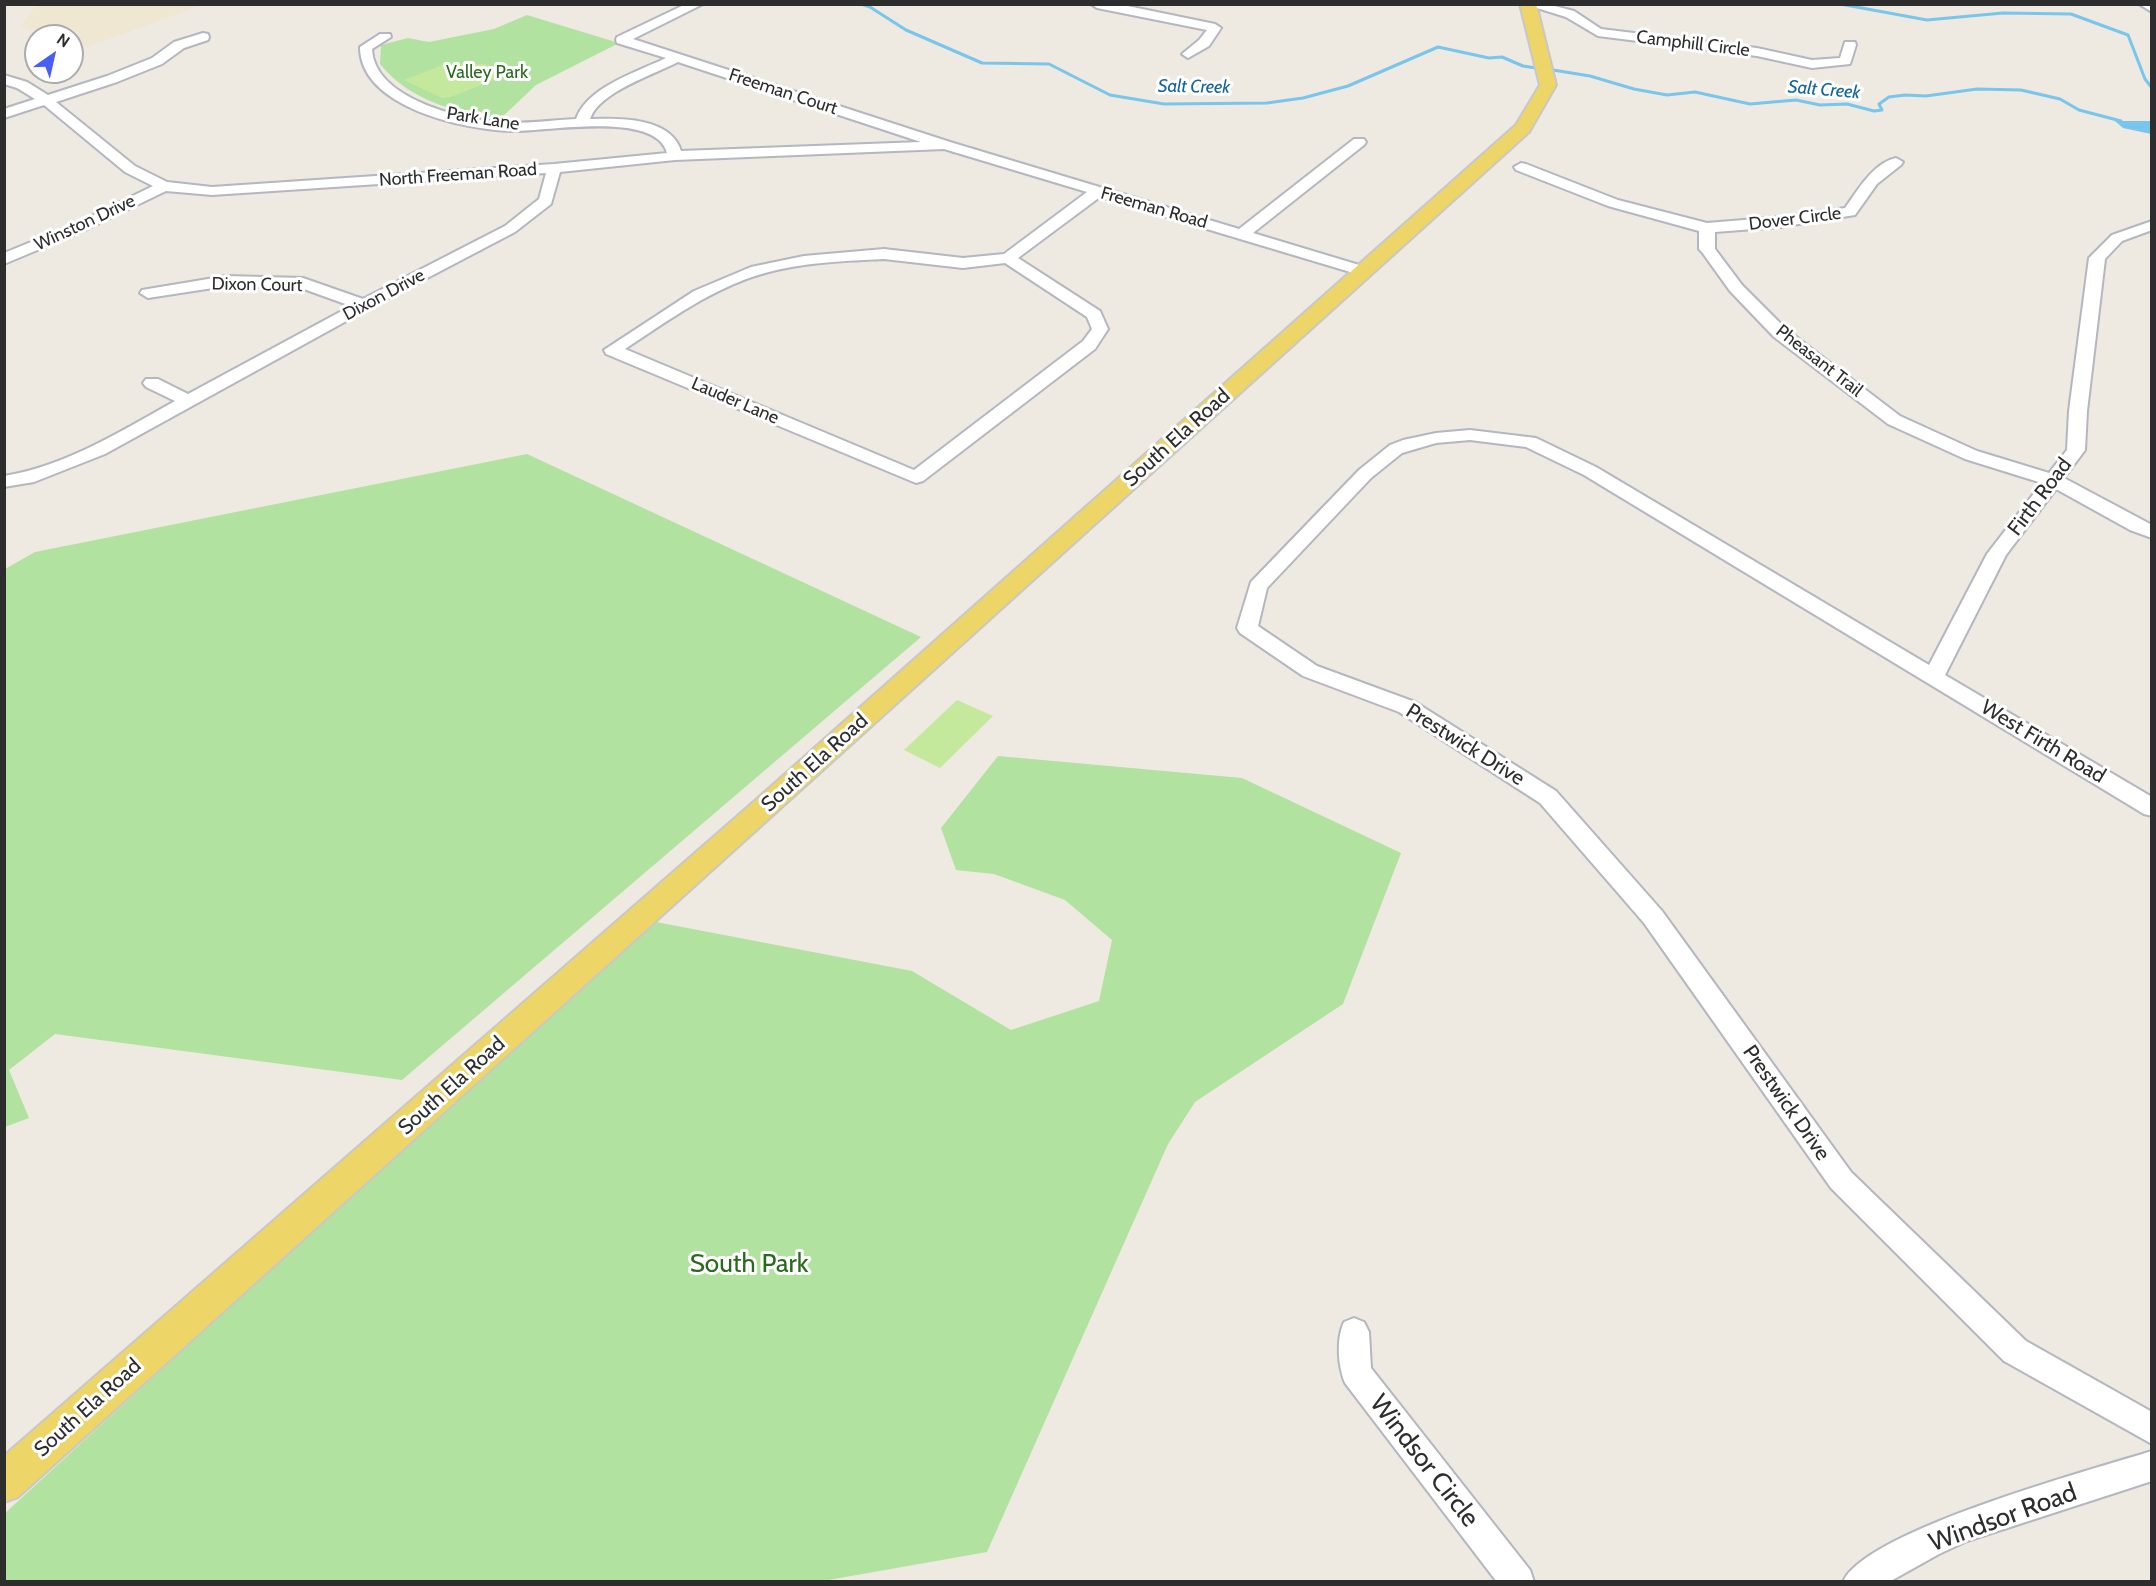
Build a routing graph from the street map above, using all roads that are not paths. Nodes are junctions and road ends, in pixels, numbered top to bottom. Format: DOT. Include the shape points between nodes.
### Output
graph roads {
  1 [pos="698,4"];
  2 [pos="1097,4"];
  3 [pos="1529,4"];
  4 [pos="2145,4"];
  5 [pos="2151,8"];
  6 [pos="1223,22"];
  7 [pos="1208,26"];
  8 [pos="203,37"];
  9 [pos="385,37"];
  10 [pos="1850,45"];
  11 [pos="1188,54"];
  12 [pos="676,58"];
  13 [pos="4,79"];
  14 [pos="48,101"];
  15 [pos="4,114"];
  16 [pos="582,124"];
  17 [pos="1359,142"];
  18 [pos="945,145"];
  19 [pos="675,156"];
  20 [pos="1896,162"];
  21 [pos="1521,167"];
  22 [pos="554,168"];
  23 [pos="164,186"];
  24 [pos="1097,192"];
  25 [pos="2151,225"];
  26 [pos="1707,228"];
  27 [pos="1242,234"];
  28 [pos="1008,258"];
  29 [pos="4,259"];
  30 [pos="1363,271"];
  31 [pos="148,292"];
  32 [pos="364,305"];
  33 [pos="152,383"];
  34 [pos="190,402"];
  35 [pos="2055,480"];
  36 [pos="4,482"];
  37 [pos="2151,532"];
  38 [pos="1934,676"];
  39 [pos="2151,807"];
  40 [pos="1354,1332"];
  41 [pos="2151,1428"];
  42 [pos="2151,1466"];
  43 [pos="4,1483"];
  44 [pos="1518,1581"];
  45 [pos="1860,1581"];
  1 -- 12 [label="street, Freeman Court" via="622,40"];
  2 -- 7 [label="street"];
  3 -- 10 [label="street, Camphill Circle" via="1570,14 1598,32 1757,52 1812,64 1845,61"];
  3 -- 30 [label="main road, South Ela Road" via="1548,85 1523,128"];
  4 -- 5 [label="street"];
  6 -- 7 [label="street"];
  7 -- 11 [label="street" via="1215,28 1204,43"];
  8 -- 14 [label="street" via="179,45 157,61"];
  9 -- 16 [label="street, Park Lane" via="366,47 367,65 382,85 411,102 452,118 510,127"];
  12 -- 16 [label="street" via="602,95 591,103"];
  12 -- 18 [label="street, Freeman Court"];
  13 -- 14 [label="street, North Freeman Road"];
  14 -- 15 [label="street"];
  14 -- 23 [label="street, North Freeman Road" via="130,169"];
  16 -- 19 [label="street, Park Lane" via="632,124 652,129 670,142"];
  17 -- 27 [label="street"];
  18 -- 19 [label="street, North Freeman Road"];
  18 -- 24 [label="street, Freeman Road"];
  19 -- 22 [label="street, North Freeman Road"];
  20 -- 26 [label="street, Dover Circle" via="1872,181 1850,212"];
  21 -- 26 [label="street" via="1613,203"];
  22 -- 23 [label="street, North Freeman Road" via="212,190"];
  22 -- 32 [label="street, Dixon Drive" via="546,201 510,229"];
  23 -- 29 [label="street, Winston Drive"];
  24 -- 27 [label="street, Freeman Road"];
  24 -- 28 [label="street"];
  25 -- 35 [label="street, Firth Road" via="2117,238 2097,258 2076,450"];
  26 -- 35 [label="street, Pheasant Trail" via="1707,249 1773,326 1894,420 1971,455"];
  27 -- 30 [label="street, Freeman Road"];
  28 -- 28 [label="street, Lauder Lane" via="963,262 884,254 784,263 754,271 703,294 612,350 916,477 1089,345 1100,329 1094,314"];
  30 -- 43 [label="main road, South Ela Road"];
  31 -- 32 [label="street, Dixon Court" via="226,281 303,284"];
  32 -- 34 [label="street, Dixon Drive"];
  33 -- 34 [label="street"];
  34 -- 36 [label="street, Dixon Drive" via="99,450 27,478"];
  35 -- 37 [label="street, Pheasant Trail"];
  35 -- 38 [label="street, Firth Road" via="1997,554"];
  38 -- 39 [label="street, West Firth Road"];
  38 -- 41 [label="street, Prestwick Drive" via="1590,471 1530,442 1470,435 1409,444 1396,449 1365,474 1258,586 1247,628 1310,671 1407,707 1548,797 1653,917 1841,1180 2015,1351"];
  40 -- 44 [label="street, Windsor Circle" via="1356,1373"];
  42 -- 45 [label="street, Windsor Road" via="1969,1524 1881,1566"];
}
